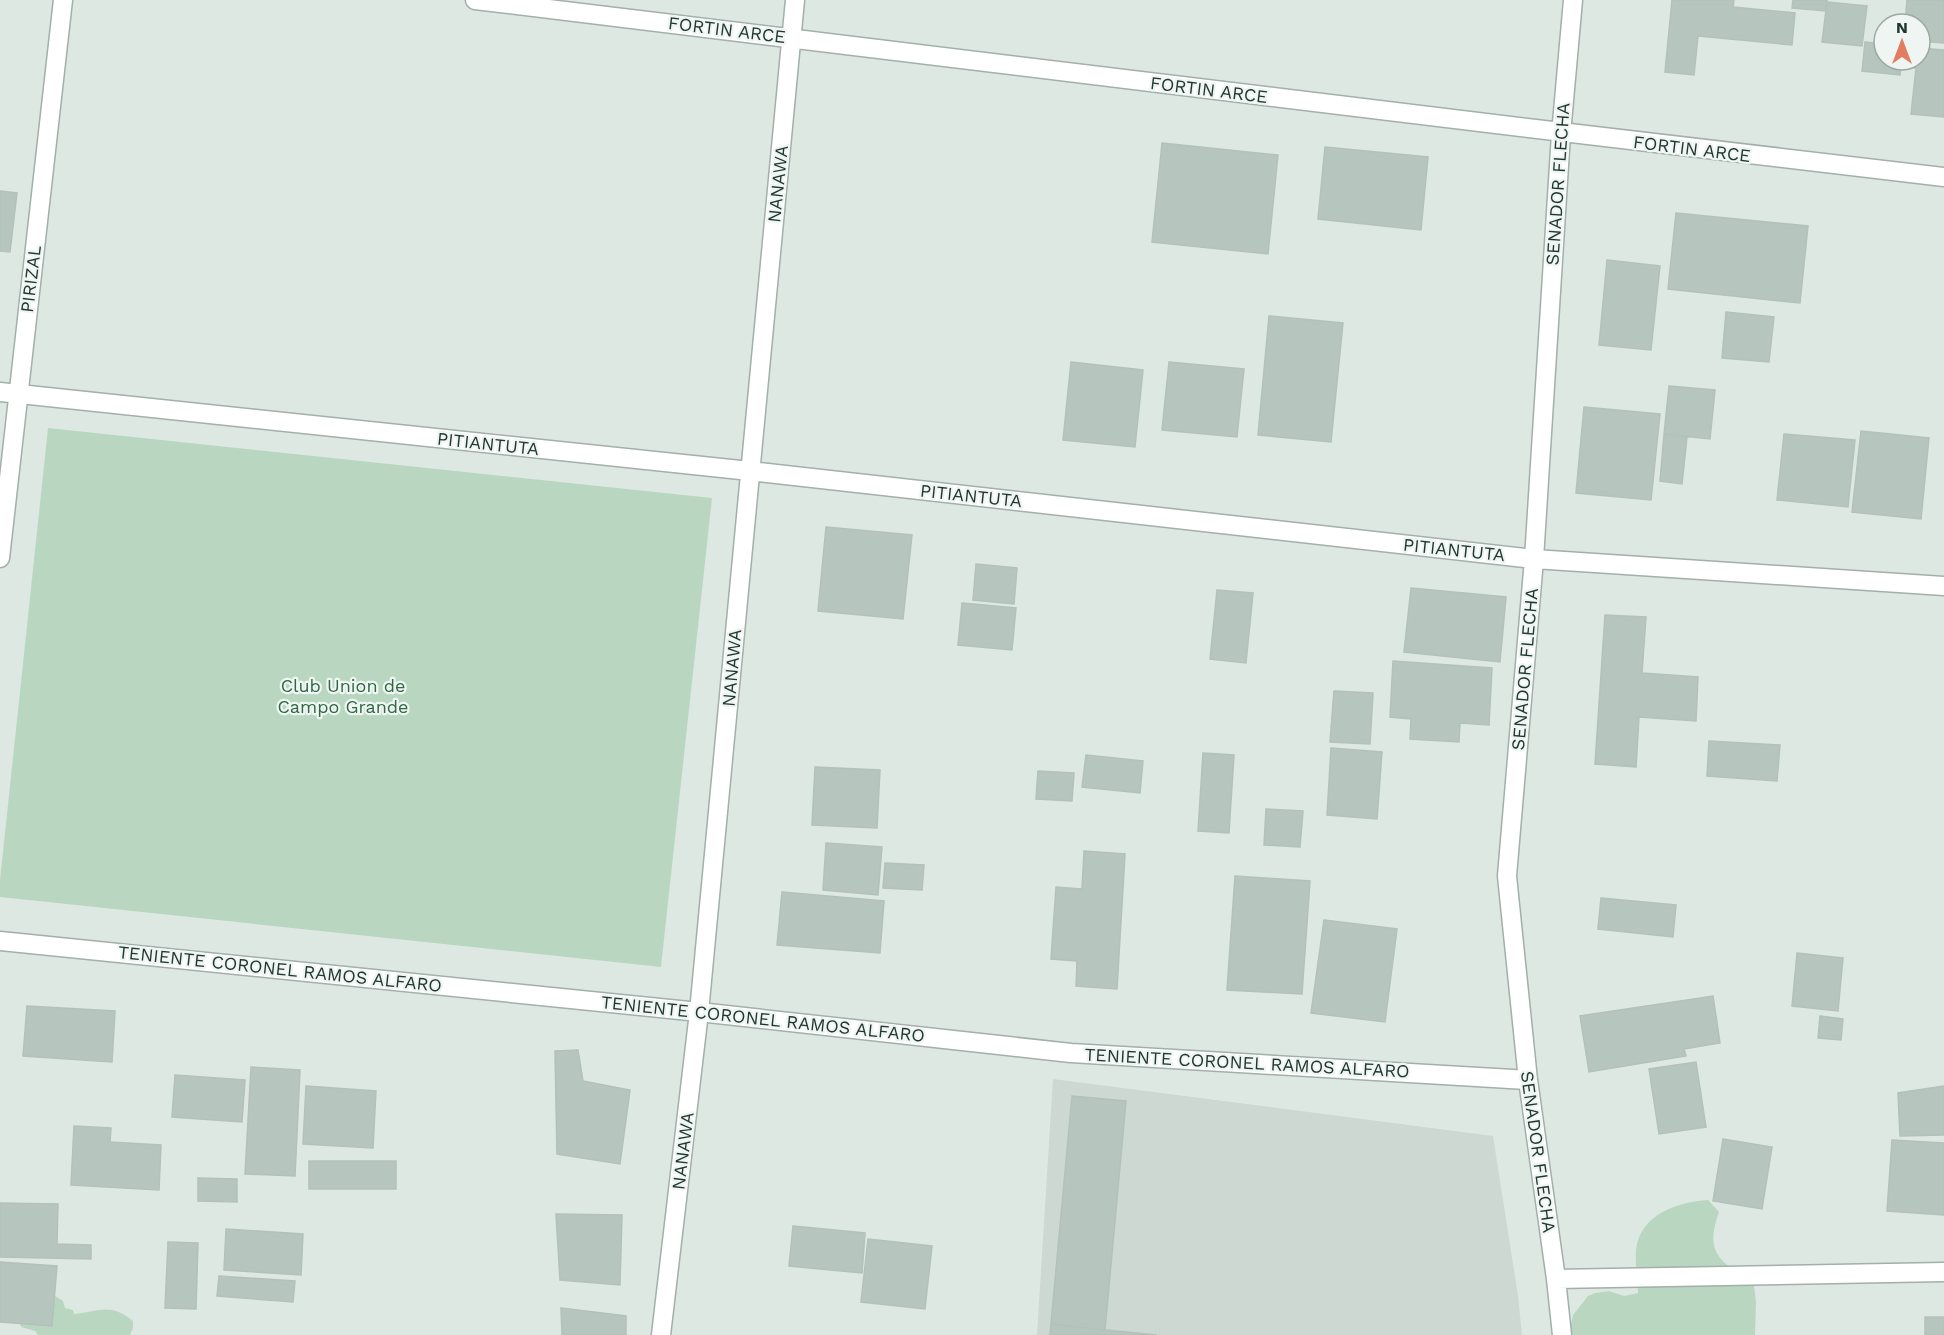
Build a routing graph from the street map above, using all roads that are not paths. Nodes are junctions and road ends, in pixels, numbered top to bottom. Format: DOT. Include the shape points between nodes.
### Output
graph roads {
  1 [pos="63,0"];
  2 [pos="475,0"];
  3 [pos="795,0"];
  4 [pos="1573,0"];
  5 [pos="792,38"];
  6 [pos="1561,134"];
  7 [pos="1944,177"];
  8 [pos="9,393"];
  9 [pos="750,471"];
  10 [pos="0,558"];
  11 [pos="1534,558"];
  12 [pos="1944,586"];
  13 [pos="0,940"];
  14 [pos="699,1012"];
  15 [pos="1528,1080"];
  16 [pos="1944,1272"];
  17 [pos="1556,1279"];
  18 [pos="661,1335"];
  19 [pos="1562,1335"];
  1 -- 8 [label="street, PIRIZAL"];
  2 -- 5 [label="street, FORTIN ARCE"];
  3 -- 5 [label="street, NANAWA"];
  4 -- 6 [label="street, SENADOR FLECHA"];
  5 -- 6 [label="street, FORTIN ARCE"];
  5 -- 9 [label="street, NANAWA"];
  6 -- 7 [label="street, FORTIN ARCE"];
  6 -- 11 [label="street, SENADOR FLECHA"];
  8 -- 9 [label="street, PITIANTUTA"];
  8 -- 10 [label="street, PIRIZAL"];
  9 -- 11 [label="street, PITIANTUTA"];
  9 -- 14 [label="street, NANAWA"];
  11 -- 12 [label="street, PITIANTUTA"];
  11 -- 15 [label="street, SENADOR FLECHA" via="1507,876"];
  13 -- 14 [label="street, TENIENTE CORONEL RAMOS ALFARO"];
  14 -- 15 [label="street, TENIENTE CORONEL RAMOS ALFARO" via="1071,1053"];
  14 -- 18 [label="street, NANAWA"];
  15 -- 17 [label="street, SENADOR FLECHA"];
  16 -- 17 [label="street"];
  17 -- 19 [label="street, SENADOR FLECHA"];
}
